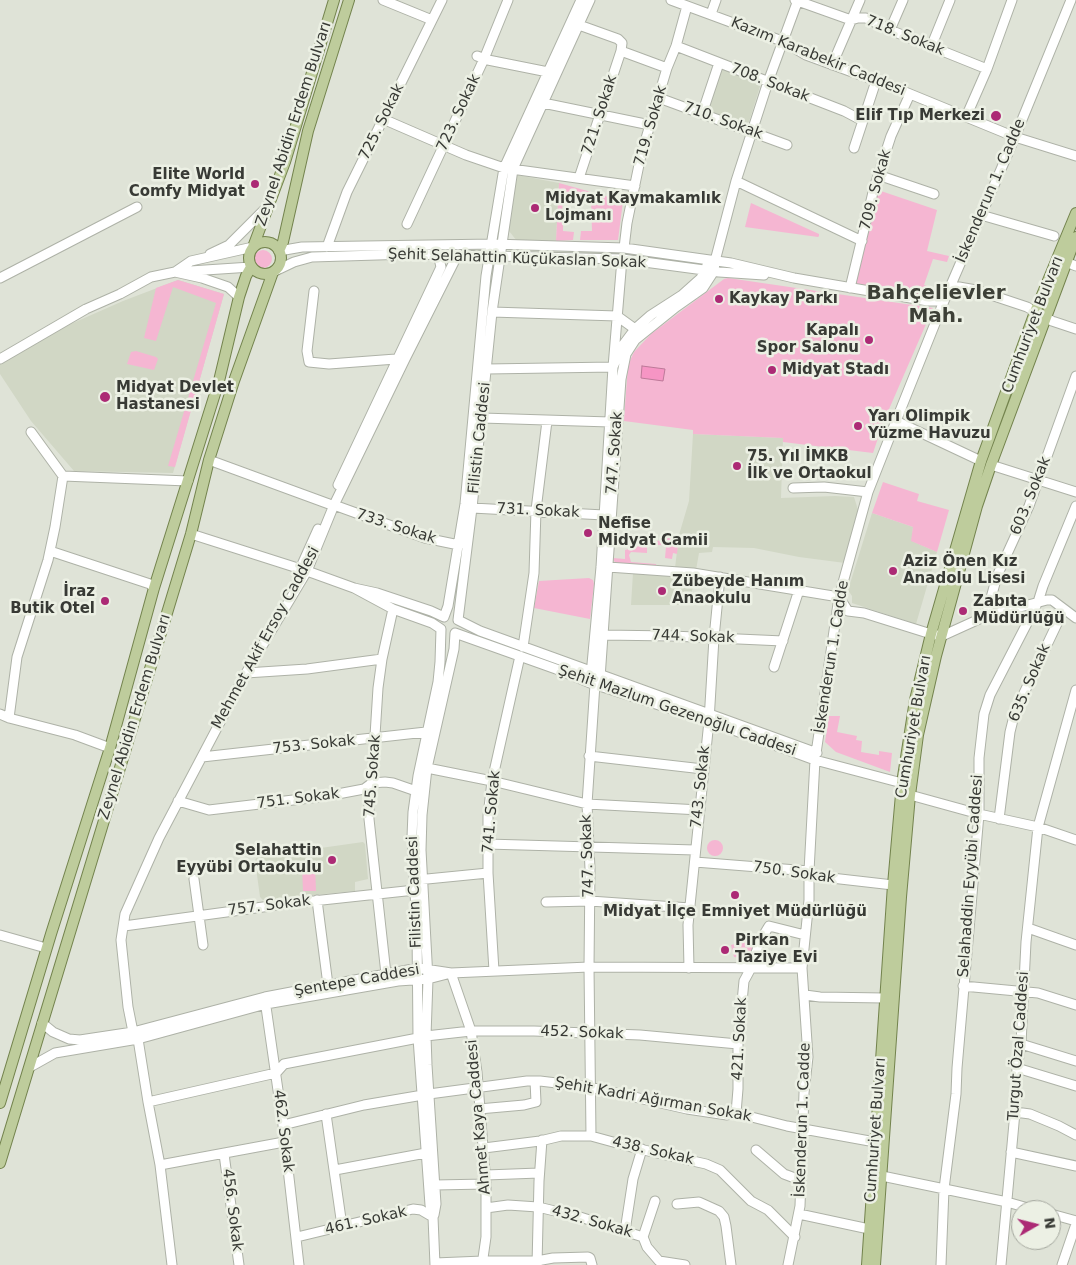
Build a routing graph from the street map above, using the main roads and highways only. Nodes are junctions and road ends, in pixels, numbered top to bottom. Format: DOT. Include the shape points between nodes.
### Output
graph roads {
  1 [pos="334,0"];
  2 [pos="349,0"];
  3 [pos="1076,212"];
  4 [pos="1076,237"];
  5 [pos="254,247"];
  6 [pos="279,251"];
  7 [pos="1071,264"];
  8 [pos="251,267"];
  9 [pos="273,272"];
  10 [pos="986,463"];
  11 [pos="0,1103"];
  12 [pos="0,1163"];
  13 [pos="866,1265"];
  14 [pos="875,1265"];
  1 -- 5 [label="main road, Zeynel Abidin Erdem Bulvarı" via="299,117"];
  2 -- 6 [label="main road, Zeynel Abidin Erdem Bulvarı" via="308,131"];
  3 -- 10 [label="main road, Cumhuriyet Bulvarı" via="1035,312"];
  4 -- 7 [label="main road, Cumhuriyet Bulvarı"];
  5 -- 6 [label="main road" via="267,243"];
  5 -- 8 [label="main road" via="249,259"];
  6 -- 9 [label="main road" via="279,265"];
  7 -- 10 [label="main road, Cumhuriyet Bulvarı"];
  8 -- 9 [label="main road" via="264,274"];
  8 -- 11 [label="main road, Zeynel Abidin Erdem Bulvarı" via="239,296 219,381 154,588 110,748"];
  9 -- 12 [label="main road, Zeynel Abidin Erdem Bulvarı" via="209,460 191,534"];
  10 -- 13 [label="main road, Cumhuriyet Bulvarı" via="931,634 915,700 902,782"];
  10 -- 14 [label="main road, Cumhuriyet Bulvarı" via="918,735 898,929"];
}
